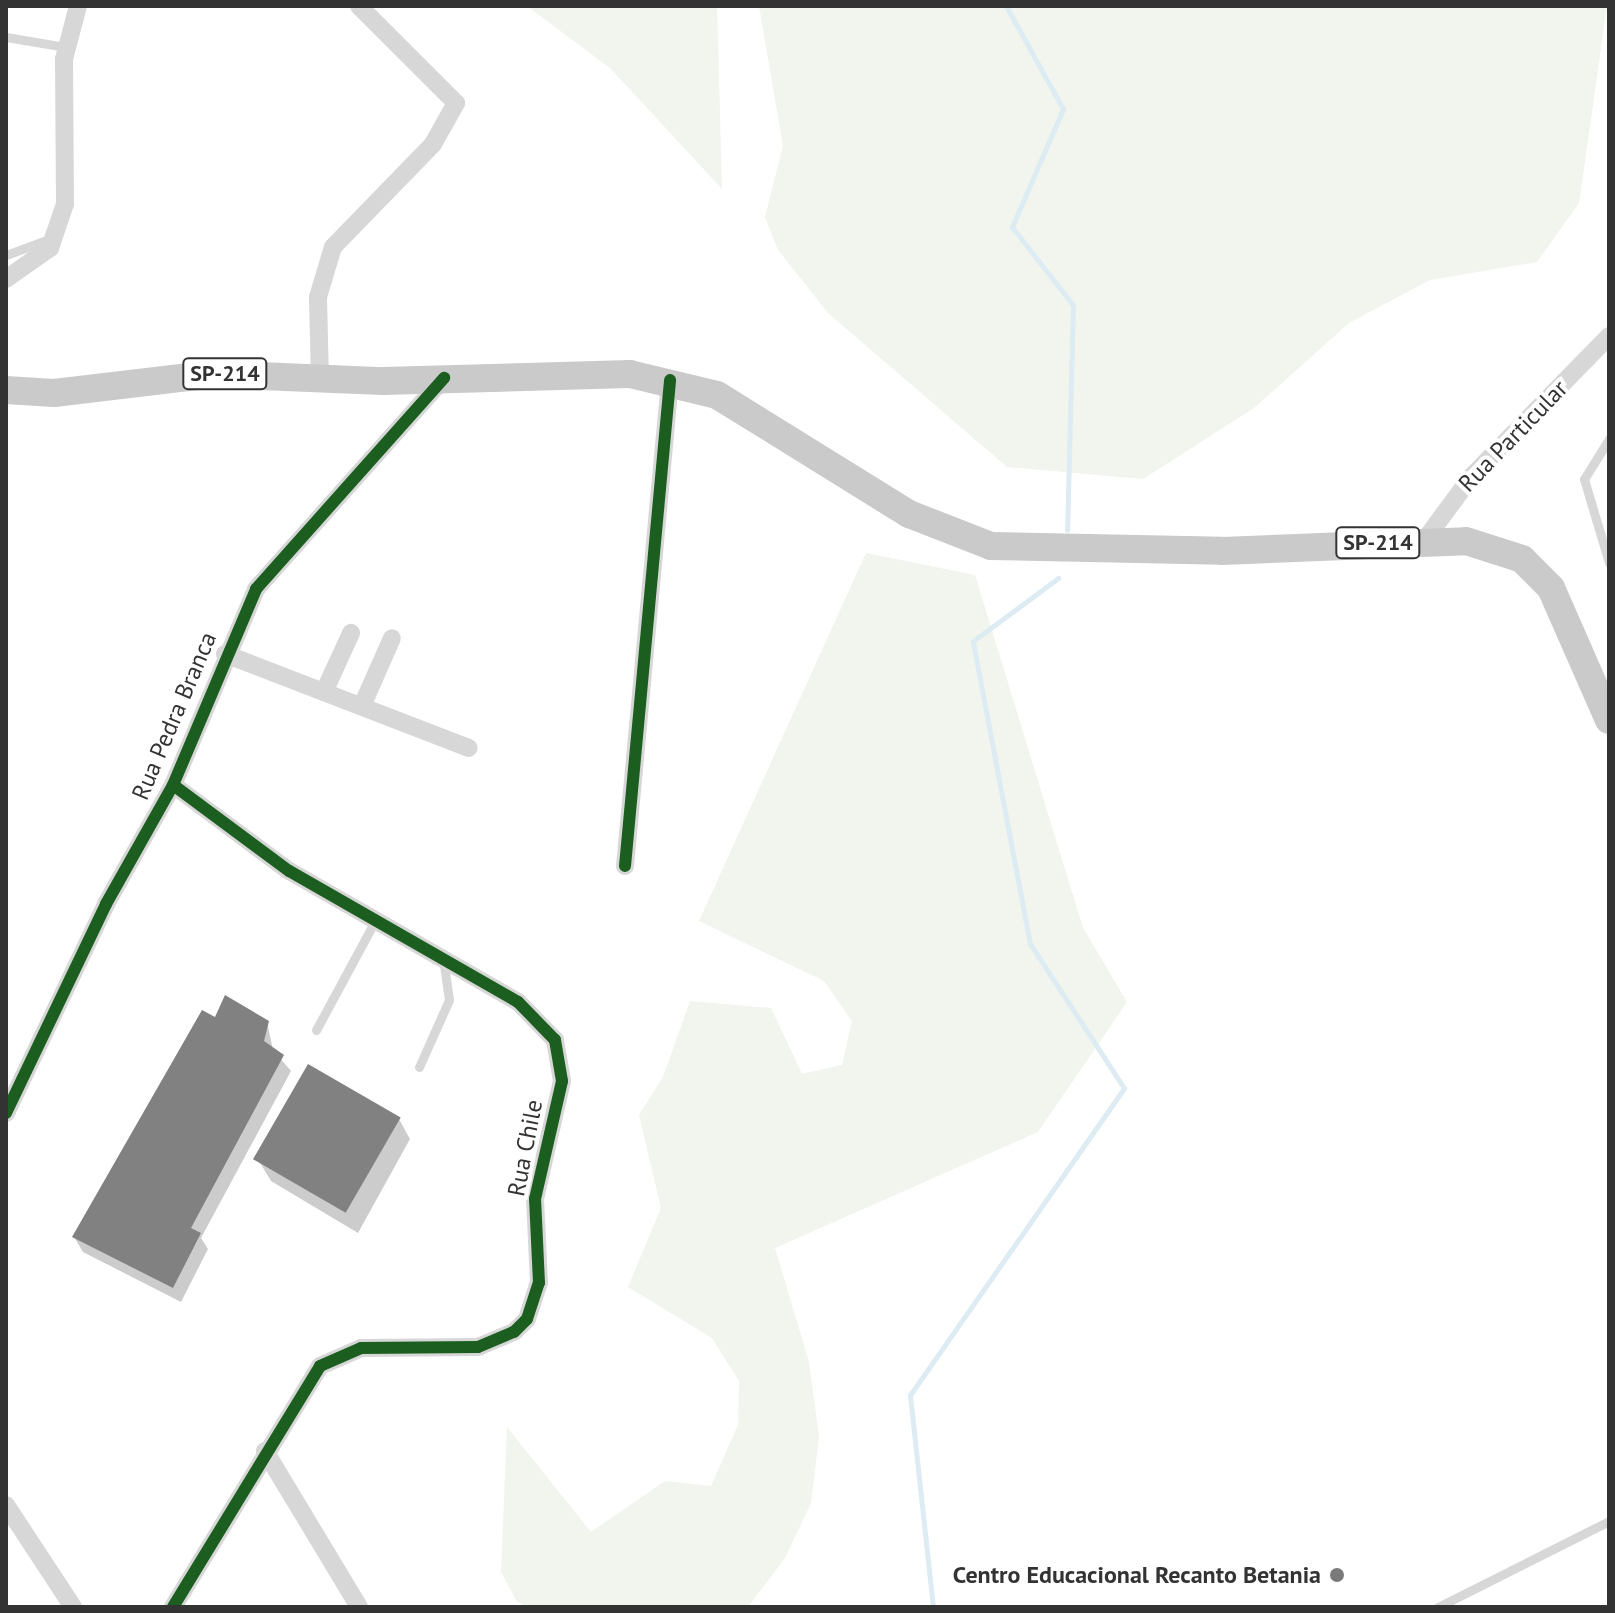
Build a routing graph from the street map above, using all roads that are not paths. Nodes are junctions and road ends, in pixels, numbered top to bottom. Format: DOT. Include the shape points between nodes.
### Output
graph roads {
  1 [pos="78,6"];
  2 [pos="359,6"];
  3 [pos="6,37"];
  4 [pos="66,47"];
  5 [pos="55,237"];
  6 [pos="6,255"];
  7 [pos="6,279"];
  8 [pos="1609,336"];
  9 [pos="444,378"];
  10 [pos="320,380"];
  11 [pos="670,380"];
  12 [pos="6,390"];
  13 [pos="1609,439"];
  14 [pos="1424,541"];
  15 [pos="1609,563"];
  16 [pos="351,633"];
  17 [pos="392,638"];
  18 [pos="225,654"];
  19 [pos="324,692"];
  20 [pos="362,706"];
  21 [pos="1609,720"];
  22 [pos="469,748"];
  23 [pos="173,785"];
  24 [pos="625,866"];
  25 [pos="376,919"];
  26 [pos="443,958"];
  27 [pos="316,1030"];
  28 [pos="419,1067"];
  29 [pos="6,1113"];
  30 [pos="265,1451"];
  31 [pos="6,1505"];
  32 [pos="1609,1521"];
  33 [pos="73,1607"];
  34 [pos="173,1607"];
  35 [pos="359,1607"];
  36 [pos="1438,1607"];
  1 -- 4 [label="street"];
  2 -- 10 [label="street" via="456,103 433,144 333,247 318,297"];
  3 -- 4 [label="lane"];
  4 -- 5 [label="street" via="68,171"];
  5 -- 6 [label="lane"];
  5 -- 7 [label="street" via="42,257"];
  8 -- 14 [label="street, Rua Particular" via="1472,476"];
  9 -- 10 [label="main road, SP-214"];
  9 -- 11 [label="main road, SP-214" via="500,358 597,375"];
  9 -- 18 [label="street, Rua Pedra Branca" via="272,565"];
  10 -- 12 [label="main road, SP-214" via="213,374 54,393"];
  11 -- 14 [label="main road, SP-214" via="755,415 909,514 991,546 1222,551"];
  11 -- 24 [label="street"];
  13 -- 15 [label="lane" via="1584,479"];
  14 -- 21 [label="main road, SP-214" via="1495,547 1537,571 1566,613"];
  16 -- 19 [label="street"];
  17 -- 20 [label="street"];
  18 -- 19 [label="street"];
  18 -- 23 [label="street, Rua Pedra Branca"];
  19 -- 20 [label="street"];
  20 -- 22 [label="street"];
  23 -- 25 [label="street, Rua Chile" via="238,838"];
  23 -- 29 [label="street, Rua Pedra Branca" via="106,904"];
  25 -- 26 [label="street, Rua Chile"];
  25 -- 27 [label="lane"];
  26 -- 28 [label="lane" via="449,1000"];
  26 -- 30 [label="street, Rua Chile" via="538,1018 560,1058 562,1081 535,1199 535,1302 499,1341 361,1348 320,1366"];
  30 -- 34 [label="street, Rua Chile"];
  30 -- 35 [label="street"];
  31 -- 33 [label="street"];
  32 -- 36 [label="lane"];
}
